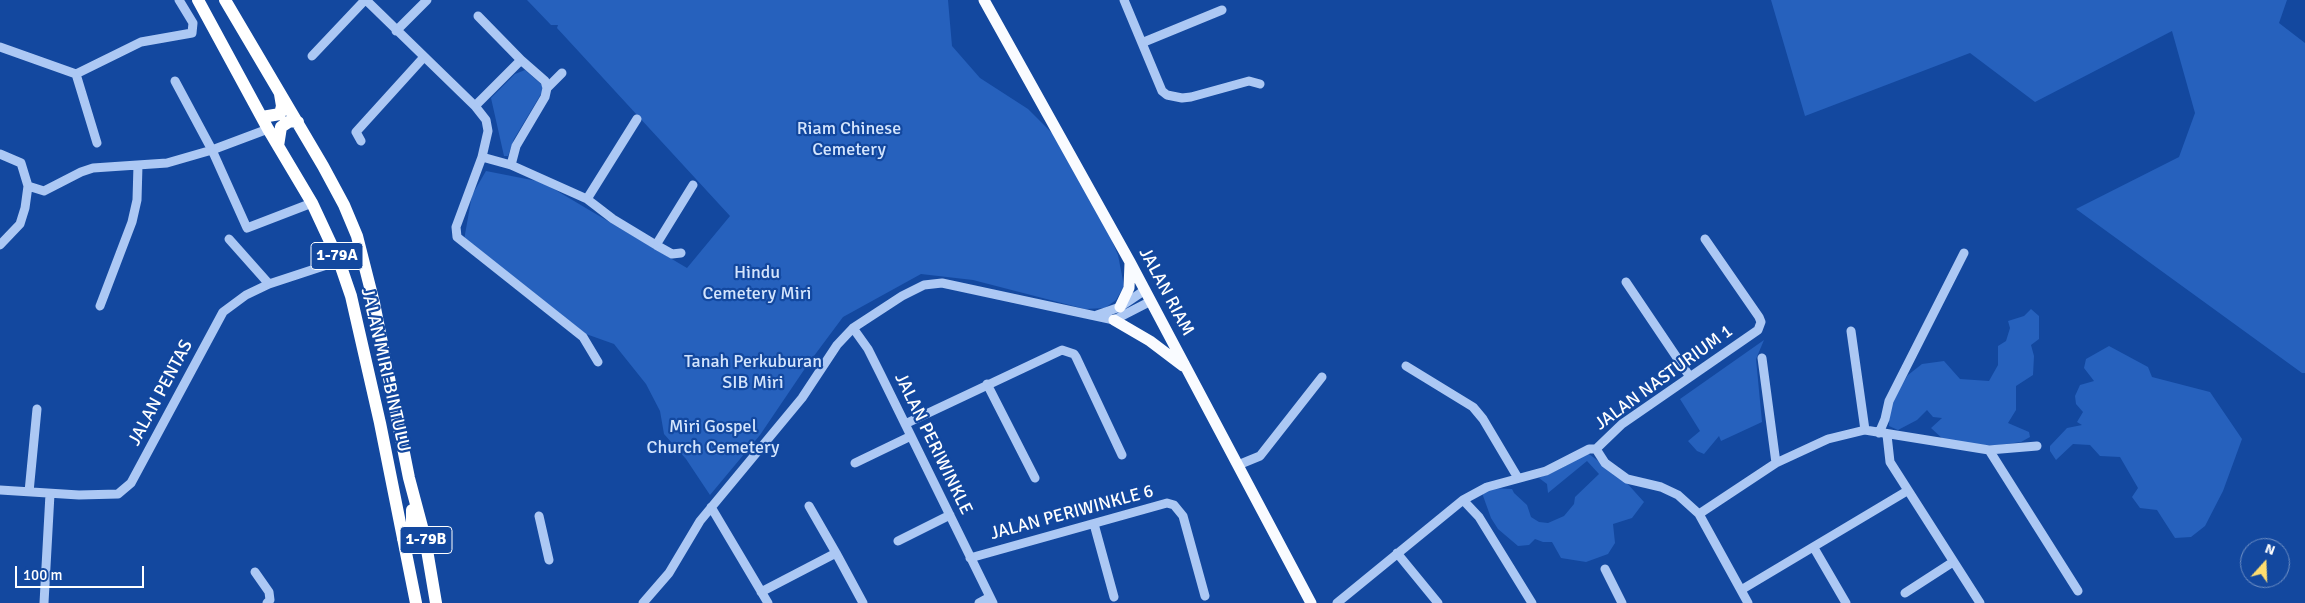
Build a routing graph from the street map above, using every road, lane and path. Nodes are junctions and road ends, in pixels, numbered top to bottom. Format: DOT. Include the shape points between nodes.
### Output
graph roads {
  1 [pos="179,0"];
  2 [pos="198,0"];
  3 [pos="365,0"];
  4 [pos="427,0"];
  5 [pos="984,0"];
  6 [pos="1124,0"];
  7 [pos="227,1"];
  8 [pos="1222,10"];
  9 [pos="478,16"];
  10 [pos="396,30"];
  11 [pos="1144,42"];
  12 [pos="0,47"];
  13 [pos="312,56"];
  14 [pos="424,57"];
  15 [pos="521,60"];
  16 [pos="562,73"];
  17 [pos="76,74"];
  18 [pos="175,81"];
  19 [pos="1260,84"];
  20 [pos="547,88"];
  21 [pos="280,92"];
  22 [pos="475,106"];
  23 [pos="262,117"];
  24 [pos="637,119"];
  25 [pos="298,122"];
  26 [pos="268,129"];
  27 [pos="361,141"];
  28 [pos="97,143"];
  29 [pos="278,146"];
  30 [pos="212,150"];
  31 [pos="0,154"];
  32 [pos="482,157"];
  33 [pos="138,165"];
  34 [pos="511,165"];
  35 [pos="693,185"];
  36 [pos="28,186"];
  37 [pos="587,199"];
  38 [pos="312,203"];
  39 [pos="229,239"];
  40 [pos="1705,239"];
  41 [pos="0,245"];
  42 [pos="656,245"];
  43 [pos="681,253"];
  44 [pos="1964,253"];
  45 [pos="339,261"];
  46 [pos="1130,262"];
  47 [pos="1626,282"];
  48 [pos="269,284"];
  49 [pos="1145,290"];
  50 [pos="1151,301"];
  51 [pos="100,306"];
  52 [pos="1120,307"];
  53 [pos="1094,316"];
  54 [pos="1114,320"];
  55 [pos="853,328"];
  56 [pos="1851,331"];
  57 [pos="1762,358"];
  58 [pos="598,362"];
  59 [pos="1406,366"];
  60 [pos="1188,371"];
  61 [pos="1322,377"];
  62 [pos="1690,377"];
  63 [pos="987,384"];
  64 [pos="37,409"];
  65 [pos="905,424"];
  66 [pos="1866,430"];
  67 [pos="1883,434"];
  68 [pos="911,436"];
  69 [pos="2037,446"];
  70 [pos="1596,449"];
  71 [pos="1989,450"];
  72 [pos="1122,455"];
  73 [pos="855,463"];
  74 [pos="1776,463"];
  75 [pos="1238,465"];
  76 [pos="409,478"];
  77 [pos="1035,478"];
  78 [pos="1518,478"];
  79 [pos="0,490"];
  80 [pos="1907,491"];
  81 [pos="29,492"];
  82 [pos="50,494"];
  83 [pos="1463,500"];
  84 [pos="809,506"];
  85 [pos="712,507"];
  86 [pos="1699,514"];
  87 [pos="950,515"];
  88 [pos="539,516"];
  89 [pos="1094,524"];
  90 [pos="403,539"];
  91 [pos="898,541"];
  92 [pos="1814,548"];
  93 [pos="836,553"];
  94 [pos="1397,553"];
  95 [pos="970,558"];
  96 [pos="549,560"];
  97 [pos="1953,562"];
  98 [pos="1606,569"];
  99 [pos="255,572"];
  100 [pos="1741,590"];
  101 [pos="2078,591"];
  102 [pos="761,592"];
  103 [pos="1905,593"];
  104 [pos="1204,596"];
  105 [pos="1114,597"];
  106 [pos="991,600"];
  107 [pos="44,603"];
  108 [pos="266,603"];
  109 [pos="416,603"];
  110 [pos="436,603"];
  111 [pos="644,603"];
  112 [pos="768,603"];
  113 [pos="863,603"];
  114 [pos="978,603"];
  115 [pos="1311,603"];
  116 [pos="1337,603"];
  117 [pos="1438,603"];
  118 [pos="1532,603"];
  119 [pos="1622,603"];
  120 [pos="1748,603"];
  121 [pos="1846,603"];
  122 [pos="1980,603"];
  1 -- 17 [label="street" via="193,23 188,36 141,42"];
  2 -- 23 [label="highway, JALAN MIRI-BINTULU / 1-79A"];
  3 -- 10 [label="street"];
  3 -- 13 [label="street"];
  4 -- 10 [label="street"];
  5 -- 46 [label="main road, JALAN RIAM"];
  6 -- 11 [label="street"];
  7 -- 21 [label="highway, JALAN MIRI-BINTULU / 1-79B"];
  8 -- 11 [label="street"];
  9 -- 15 [label="street"];
  10 -- 14 [label="street"];
  11 -- 19 [label="street" via="1162,91 1167,95 1182,98 1249,81"];
  12 -- 17 [label="street"];
  14 -- 22 [label="street"];
  14 -- 27 [label="street" via="356,132"];
  15 -- 20 [label="street" via="545,81"];
  15 -- 22 [label="street"];
  16 -- 20 [label="street"];
  17 -- 28 [label="street"];
  18 -- 30 [label="street"];
  20 -- 34 [label="street" via="516,146"];
  21 -- 23 [label="highway" via="280,114"];
  21 -- 25 [label="highway, JALAN MIRI-BINTULU / 1-79B"];
  22 -- 32 [label="street" via="486,120 488,131"];
  23 -- 26 [label="highway, JALAN MIRI-BINTULU / 1-79A"];
  24 -- 37 [label="street"];
  25 -- 29 [label="highway" via="290,121 281,127"];
  25 -- 76 [label="highway, JALAN MIRI-BINTULU / 1-79B" via="344,205 357,236 374,303"];
  26 -- 29 [label="highway, JALAN MIRI-BINTULU / 1-79A"];
  26 -- 30 [label="street"];
  29 -- 38 [label="highway, JALAN MIRI-BINTULU / 1-79A"];
  30 -- 33 [label="street" via="167,163"];
  30 -- 38 [label="street" via="247,228"];
  31 -- 36 [label="street" via="21,163"];
  32 -- 34 [label="street"];
  32 -- 58 [label="street" via="456,227 457,237 583,337"];
  33 -- 36 [label="street" via="93,168 44,191"];
  33 -- 51 [label="street" via="137,200 132,222"];
  34 -- 37 [label="street"];
  35 -- 42 [label="street"];
  36 -- 41 [label="street" via="20,224"];
  37 -- 42 [label="street"];
  38 -- 45 [label="highway, JALAN MIRI-BINTULU / 1-79A"];
  39 -- 48 [label="street"];
  40 -- 62 [label="street, JALAN NASTURIUM 1" via="1761,322 1758,330"];
  42 -- 43 [label="street" via="672,254"];
  44 -- 67 [label="street" via="1889,401"];
  45 -- 48 [label="street, JALAN PENTAS"];
  45 -- 90 [label="highway, JALAN MIRI-BINTULU / 1-79A" via="352,296"];
  46 -- 49 [label="main road, JALAN RIAM"];
  46 -- 52 [label="main road" via="1129,288"];
  47 -- 62 [label="street"];
  48 -- 82 [label="street, JALAN PENTAS" via="246,295 223,312 131,483 118,494"];
  49 -- 50 [label="main road, JALAN RIAM"];
  49 -- 52 [label="street"];
  50 -- 54 [label="street"];
  50 -- 60 [label="main road, JALAN RIAM"];
  52 -- 53 [label="street"];
  53 -- 54 [label="street"];
  53 -- 55 [label="street" via="942,283 924,285 902,296"];
  54 -- 60 [label="main road" via="1150,341"];
  55 -- 65 [label="street, JALAN PERIWINKLE" via="868,349"];
  55 -- 85 [label="street" via="837,345 774,434"];
  56 -- 66 [label="street"];
  57 -- 74 [label="street"];
  59 -- 78 [label="street" via="1473,407"];
  60 -- 75 [label="main road, JALAN RIAM"];
  61 -- 75 [label="street" via="1260,456"];
  62 -- 70 [label="street, JALAN NASTURIUM 1" via="1622,424"];
  63 -- 65 [label="street"];
  63 -- 72 [label="street" via="1056,351 1074,354"];
  63 -- 77 [label="street"];
  64 -- 81 [label="street"];
  65 -- 68 [label="street, JALAN PERIWINKLE"];
  66 -- 67 [label="street"];
  66 -- 74 [label="street" via="1828,439"];
  67 -- 71 [label="street"];
  67 -- 80 [label="street" via="1890,462"];
  68 -- 73 [label="street"];
  68 -- 87 [label="street, JALAN PERIWINKLE"];
  69 -- 71 [label="street"];
  70 -- 78 [label="street, JALAN NASTURIUM 1" via="1589,449 1546,472"];
  70 -- 86 [label="street" via="1605,463 1627,478 1662,487 1678,495"];
  71 -- 101 [label="street"];
  74 -- 86 [label="street"];
  75 -- 115 [label="main road, JALAN RIAM"];
  76 -- 90 [label="highway" via="413,529 410,536"];
  76 -- 110 [label="highway, JALAN MIRI-BINTULU / 1-79B" via="425,538"];
  78 -- 83 [label="street, JALAN NASTURIUM 1" via="1487,486"];
  79 -- 81 [label="street, JALAN PENTAS"];
  80 -- 92 [label="street"];
  80 -- 97 [label="street"];
  81 -- 82 [label="street, JALAN PENTAS"];
  82 -- 107 [label="street"];
  83 -- 94 [label="street, JALAN NASTURIUM 1"];
  83 -- 118 [label="street" via="1479,517"];
  84 -- 93 [label="street"];
  85 -- 102 [label="street"];
  85 -- 111 [label="street" via="669,573"];
  86 -- 100 [label="street"];
  87 -- 91 [label="street"];
  87 -- 95 [label="street, JALAN PERIWINKLE"];
  88 -- 96 [label="street"];
  89 -- 95 [label="street, JALAN PERIWINKLE 6"];
  89 -- 104 [label="street, JALAN PERIWINKLE 6" via="1168,503 1174,505 1183,516"];
  89 -- 105 [label="street"];
  90 -- 109 [label="highway, JALAN MIRI-BINTULU / 1-79A"];
  92 -- 100 [label="street"];
  92 -- 121 [label="street"];
  93 -- 102 [label="street"];
  93 -- 113 [label="street"];
  94 -- 116 [label="street, JALAN NASTURIUM 1"];
  94 -- 117 [label="street"];
  95 -- 106 [label="street, JALAN PERIWINKLE"];
  97 -- 103 [label="street"];
  97 -- 122 [label="street"];
  98 -- 119 [label="street"];
  99 -- 108 [label="street" via="269,592 270,600"];
  100 -- 120 [label="street"];
  102 -- 112 [label="street"];
  106 -- 114 [label="street"];
}
